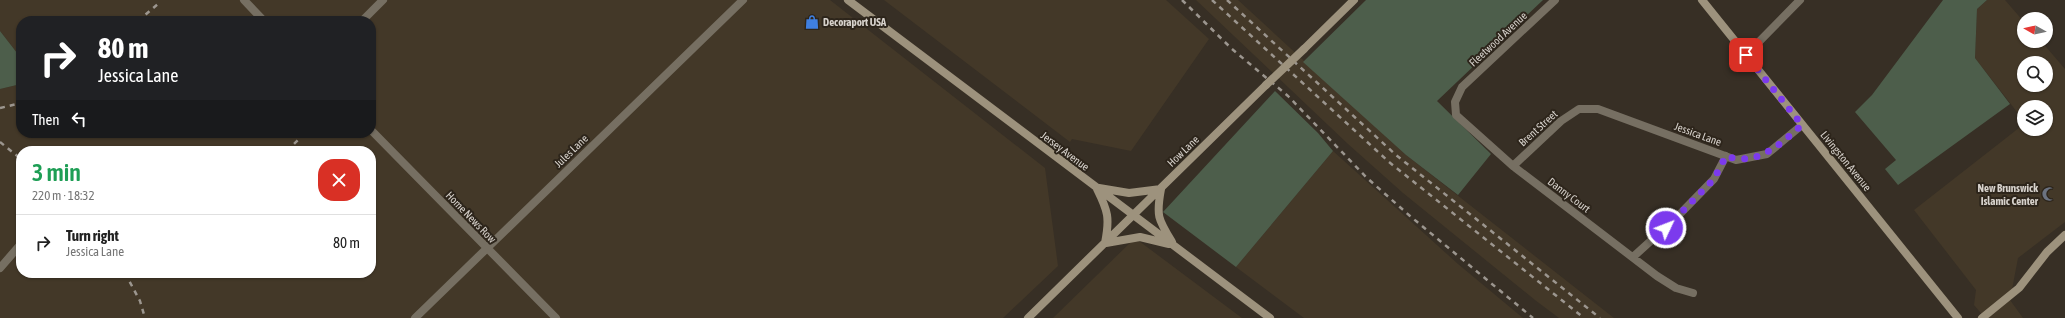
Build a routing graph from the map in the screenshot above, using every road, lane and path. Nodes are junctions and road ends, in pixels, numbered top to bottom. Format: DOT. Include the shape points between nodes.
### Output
graph roads {
  1 [pos="244,0"];
  2 [pos="383,0"];
  3 [pos="743,0"];
  4 [pos="848,0"];
  5 [pos="1354,0"];
  6 [pos="1555,0"];
  7 [pos="1702,0"];
  8 [pos="1800,0"];
  9 [pos="259,16"];
  10 [pos="367,16"];
  11 [pos="1746,55"];
  12 [pos="1458,96"];
  13 [pos="1579,109"];
  14 [pos="1802,125"];
  15 [pos="376,135"];
  16 [pos="1726,156"];
  17 [pos="1513,166"];
  18 [pos="1096,187"];
  19 [pos="1161,189"];
  20 [pos="1134,215"];
  21 [pos="2065,235"];
  22 [pos="1105,243"];
  23 [pos="1175,246"];
  24 [pos="486,248"];
  25 [pos="16,250"];
  26 [pos="1633,257"];
  27 [pos="0,268"];
  28 [pos="1693,293"];
  29 [pos="415,318"];
  30 [pos="556,318"];
  31 [pos="1028,318"];
  32 [pos="1270,318"];
  33 [pos="1958,318"];
  34 [pos="1982,318"];
  1 -- 9 [label="street"];
  2 -- 10 [label="street"];
  3 -- 24 [label="street, Jules Lane"];
  4 -- 18 [label="main road, Jersey Avenue"];
  5 -- 19 [label="main road, How Lane, bridge"];
  6 -- 12 [label="street, Fleetwood Avenue" via="1462,87"];
  7 -- 11 [label="main road, Livingston Avenue"];
  8 -- 11 [label="street"];
  11 -- 14 [label="main road, Livingston Avenue"];
  12 -- 17 [label="street, Danny Court" via="1455,102 1456,114"];
  13 -- 16 [label="street, Jessica Lane" via="1598,109"];
  13 -- 17 [label="street, Brent Street" via="1561,121"];
  14 -- 16 [label="street, Jessica Lane" via="1767,154 1736,160"];
  14 -- 33 [label="main road, Livingston Avenue"];
  15 -- 24 [label="street, Home News Row"];
  16 -- 26 [label="street" via="1714,179"];
  17 -- 26 [label="street, Danny Court"];
  18 -- 19 [label="main road" via="1124,193"];
  18 -- 20 [label="main road, Jersey Avenue"];
  18 -- 22 [label="main road" via="1108,214"];
  19 -- 20 [label="main road, How Lane"];
  19 -- 23 [label="main road" via="1158,217"];
  20 -- 22 [label="main road, How Lane"];
  20 -- 23 [label="main road, Jersey Avenue"];
  21 -- 34 [label="main road" via="2047,252 2019,288"];
  22 -- 23 [label="main road" via="1140,237"];
  22 -- 31 [label="main road, How Lane"];
  23 -- 32 [label="main road, Jersey Avenue"];
  24 -- 29 [label="street, Jules Lane"];
  24 -- 30 [label="street, Home News Row"];
  25 -- 27 [label="street"];
  26 -- 28 [label="street, Danny Court" via="1676,288"];
}
